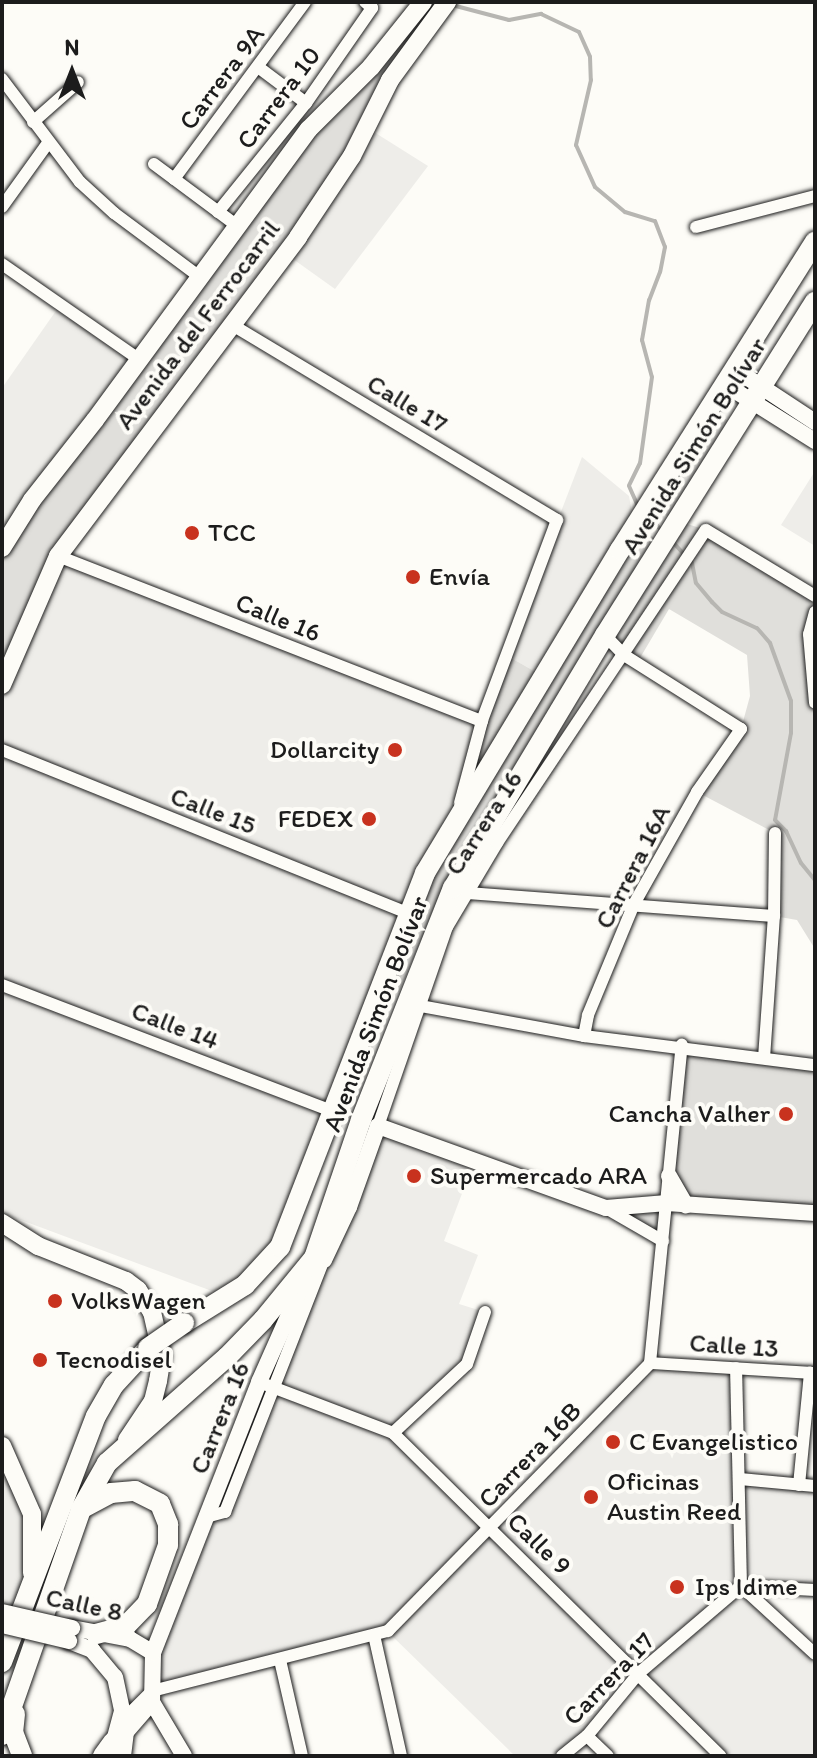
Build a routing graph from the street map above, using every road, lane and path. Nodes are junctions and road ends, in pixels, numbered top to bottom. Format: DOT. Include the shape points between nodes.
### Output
graph roads {
  1 [pos="305,2"];
  2 [pos="447,2"];
  3 [pos="422,4"];
  4 [pos="368,5"];
  5 [pos="258,67"];
  6 [pos="2,79"];
  7 [pos="78,82"];
  8 [pos="306,103"];
  9 [pos="33,122"];
  10 [pos="48,143"];
  11 [pos="154,164"];
  12 [pos="174,179"];
  13 [pos="815,196"];
  14 [pos="2,207"];
  15 [pos="218,212"];
  16 [pos="236,225"];
  17 [pos="696,227"];
  18 [pos="815,242"];
  19 [pos="2,264"];
  20 [pos="200,277"];
  21 [pos="815,302"];
  22 [pos="234,326"];
  23 [pos="140,360"];
  24 [pos="731,378"];
  25 [pos="758,394"];
  26 [pos="815,422"];
  27 [pos="815,441"];
  28 [pos="2,548"];
  29 [pos="58,556"];
  30 [pos="815,596"];
  31 [pos="815,612"];
  32 [pos="605,635"];
  33 [pos="624,655"];
  34 [pos="2,685"];
  35 [pos="815,703"];
  36 [pos="482,721"];
  37 [pos="2,750"];
  38 [pos="456,818"];
  39 [pos="775,833"];
  40 [pos="467,893"];
  41 [pos="634,904"];
  42 [pos="408,913"];
  43 [pos="774,916"];
  44 [pos="2,985"];
  45 [pos="414,1005"];
  46 [pos="584,1036"];
  47 [pos="682,1045"];
  48 [pos="764,1058"];
  49 [pos="815,1065"];
  50 [pos="332,1111"];
  51 [pos="378,1126"];
  52 [pos="669,1176"];
  53 [pos="667,1203"];
  54 [pos="686,1205"];
  55 [pos="606,1208"];
  56 [pos="815,1213"];
  57 [pos="2,1223"];
  58 [pos="663,1241"];
  59 [pos="319,1259"];
  60 [pos="485,1312"];
  61 [pos="650,1363"];
  62 [pos="736,1368"];
  63 [pos="813,1373"];
  64 [pos="266,1384"];
  65 [pos="393,1433"];
  66 [pos="2,1446"];
  67 [pos="123,1446"];
  68 [pos="740,1479"];
  69 [pos="799,1485"];
  70 [pos="815,1486"];
  71 [pos="81,1509"];
  72 [pos="491,1528"];
  73 [pos="30,1586"];
  74 [pos="741,1586"];
  75 [pos="815,1590"];
  76 [pos="2,1612"];
  77 [pos="2,1625"];
  78 [pos="70,1634"];
  79 [pos="96,1634"];
  80 [pos="374,1635"];
  81 [pos="153,1653"];
  82 [pos="815,1654"];
  83 [pos="280,1660"];
  84 [pos="2,1662"];
  85 [pos="26,1665"];
  86 [pos="639,1673"];
  87 [pos="152,1696"];
  88 [pos="172,1732"];
  89 [pos="2,1735"];
  90 [pos="587,1736"];
  91 [pos="116,1744"];
  92 [pos="22,1756"];
  93 [pos="184,1756"];
  94 [pos="302,1756"];
  95 [pos="401,1756"];
  96 [pos="562,1756"];
  97 [pos="608,1756"];
  98 [pos="720,1756"];
  1 -- 5 [label="street, Carrera 9A"];
  2 -- 22 [label="main road, Avenida del Ferrocarril" via="390,80 352,156"];
  3 -- 16 [label="main road, Avenida del Ferrocarril" via="371,67 309,129"];
  4 -- 8 [label="street, Carrera 10"];
  5 -- 8 [label="street"];
  5 -- 12 [label="street, Carrera 9A"];
  6 -- 9 [label="street"];
  7 -- 9 [label="street"];
  8 -- 15 [label="street, Carrera 10"];
  9 -- 10 [label="street"];
  10 -- 14 [label="street"];
  10 -- 20 [label="street" via="114,213"];
  11 -- 12 [label="street"];
  12 -- 15 [label="street"];
  13 -- 17 [label="street"];
  15 -- 16 [label="street"];
  16 -- 20 [label="main road, Avenida del Ferrocarril"];
  18 -- 24 [label="main road, Avenida Simón Bolívar"];
  19 -- 23 [label="street"];
  20 -- 23 [label="main road, Avenida del Ferrocarril"];
  21 -- 25 [label="main road, Avenida Simón Bolívar"];
  22 -- 29 [label="main road, Avenida del Ferrocarril"];
  22 -- 36 [label="street, Calle 17" via="557,520"];
  23 -- 28 [label="main road, Avenida del Ferrocarril" via="32,500"];
  24 -- 25 [label="street"];
  24 -- 38 [label="main road, Avenida Simón Bolívar"];
  25 -- 26 [label="street"];
  25 -- 27 [label="street"];
  25 -- 32 [label="main road, Avenida Simón Bolívar"];
  29 -- 34 [label="main road, Avenida del Ferrocarril"];
  29 -- 36 [label="street, Calle 16"];
  30 -- 33 [label="street, Carrera 16" via="706,530"];
  31 -- 35 [label="street" via="809,634"];
  32 -- 33 [label="street"];
  32 -- 45 [label="main road, Avenida Simón Bolívar" via="453,888"];
  33 -- 40 [label="street, Carrera 16"];
  33 -- 41 [label="street, Carrera 16A" via="741,729 697,792"];
  36 -- 38 [label="street"];
  37 -- 42 [label="street, Calle 15"];
  38 -- 42 [label="main road, Avenida Simón Bolívar"];
  39 -- 43 [label="street"];
  40 -- 41 [label="street"];
  40 -- 45 [label="street, Carrera 16"];
  41 -- 43 [label="street"];
  41 -- 46 [label="street, Carrera 16A"];
  42 -- 50 [label="main road, Avenida Simón Bolívar"];
  43 -- 48 [label="street"];
  44 -- 50 [label="street, Calle 14"];
  45 -- 46 [label="street"];
  45 -- 51 [label="street, Carrera 16"];
  45 -- 59 [label="main road, Avenida Simón Bolívar"];
  46 -- 47 [label="street"];
  47 -- 48 [label="street"];
  47 -- 52 [label="street"];
  48 -- 49 [label="street"];
  50 -- 73 [label="main road, Avenida Simón Bolívar, bridge" via="287,1233 271,1260 245,1285 148,1348 114,1385 96,1416"];
  51 -- 55 [label="street"];
  51 -- 59 [label="street, Carrera 16" via="349,1207"];
  52 -- 53 [label="street"];
  52 -- 54 [label="street"];
  53 -- 54 [label="street"];
  53 -- 55 [label="street"];
  53 -- 58 [label="street"];
  54 -- 56 [label="street"];
  55 -- 58 [label="street"];
  57 -- 67 [label="main road" via="38,1246 126,1281 152,1312 162,1356 158,1381 153,1401"];
  58 -- 61 [label="street"];
  59 -- 64 [label="street, Carrera 16"];
  59 -- 67 [label="main road, Avenida Simón Bolívar" via="227,1357"];
  60 -- 65 [label="street" via="467,1364"];
  61 -- 62 [label="street, Calle 13"];
  61 -- 72 [label="street, Carrera 16B"];
  62 -- 63 [label="street, Calle 13"];
  62 -- 68 [label="street"];
  63 -- 69 [label="street"];
  64 -- 65 [label="street, Calle 9"];
  64 -- 81 [label="street, Carrera 16"];
  65 -- 72 [label="street, Calle 9"];
  66 -- 73 [label="main road" via="32,1514"];
  67 -- 71 [label="main road, Avenida Simón Bolívar"];
  68 -- 69 [label="street"];
  68 -- 74 [label="street"];
  69 -- 70 [label="street"];
  71 -- 79 [label="main road" via="111,1493 135,1491 160,1504 168,1524 168,1545 147,1604 126,1626"];
  71 -- 85 [label="main road, Avenida Simón Bolívar"];
  72 -- 80 [label="street, Carrera 16B" via="388,1631"];
  72 -- 86 [label="street, Calle 9"];
  73 -- 84 [label="main road, Avenida Simón Bolívar"];
  74 -- 75 [label="street"];
  74 -- 82 [label="street"];
  74 -- 86 [label="street, Carrera 17"];
  76 -- 78 [label="street, Calle 8, bridge"];
  77 -- 78 [label="street, Calle 8, bridge"];
  78 -- 79 [label="street, Calle 8"];
  78 -- 91 [label="street" via="109,1666 119,1688"];
  79 -- 81 [label="street, Calle 8" via="130,1639"];
  80 -- 83 [label="street, Carrera 16B"];
  80 -- 95 [label="street"];
  81 -- 87 [label="street, Carrera 16"];
  83 -- 87 [label="street, Carrera 16B"];
  83 -- 94 [label="street"];
  85 -- 89 [label="main road, Avenida Simón Bolívar"];
  85 -- 92 [label="main road" via="13,1732"];
  86 -- 90 [label="street, Carrera 17"];
  86 -- 98 [label="street, Calle 9"];
  87 -- 88 [label="street"];
  87 -- 91 [label="street"];
  88 -- 91 [label="street" via="149,1725"];
  88 -- 93 [label="street"];
  90 -- 96 [label="street, Carrera 17"];
  90 -- 97 [label="street"];
}
